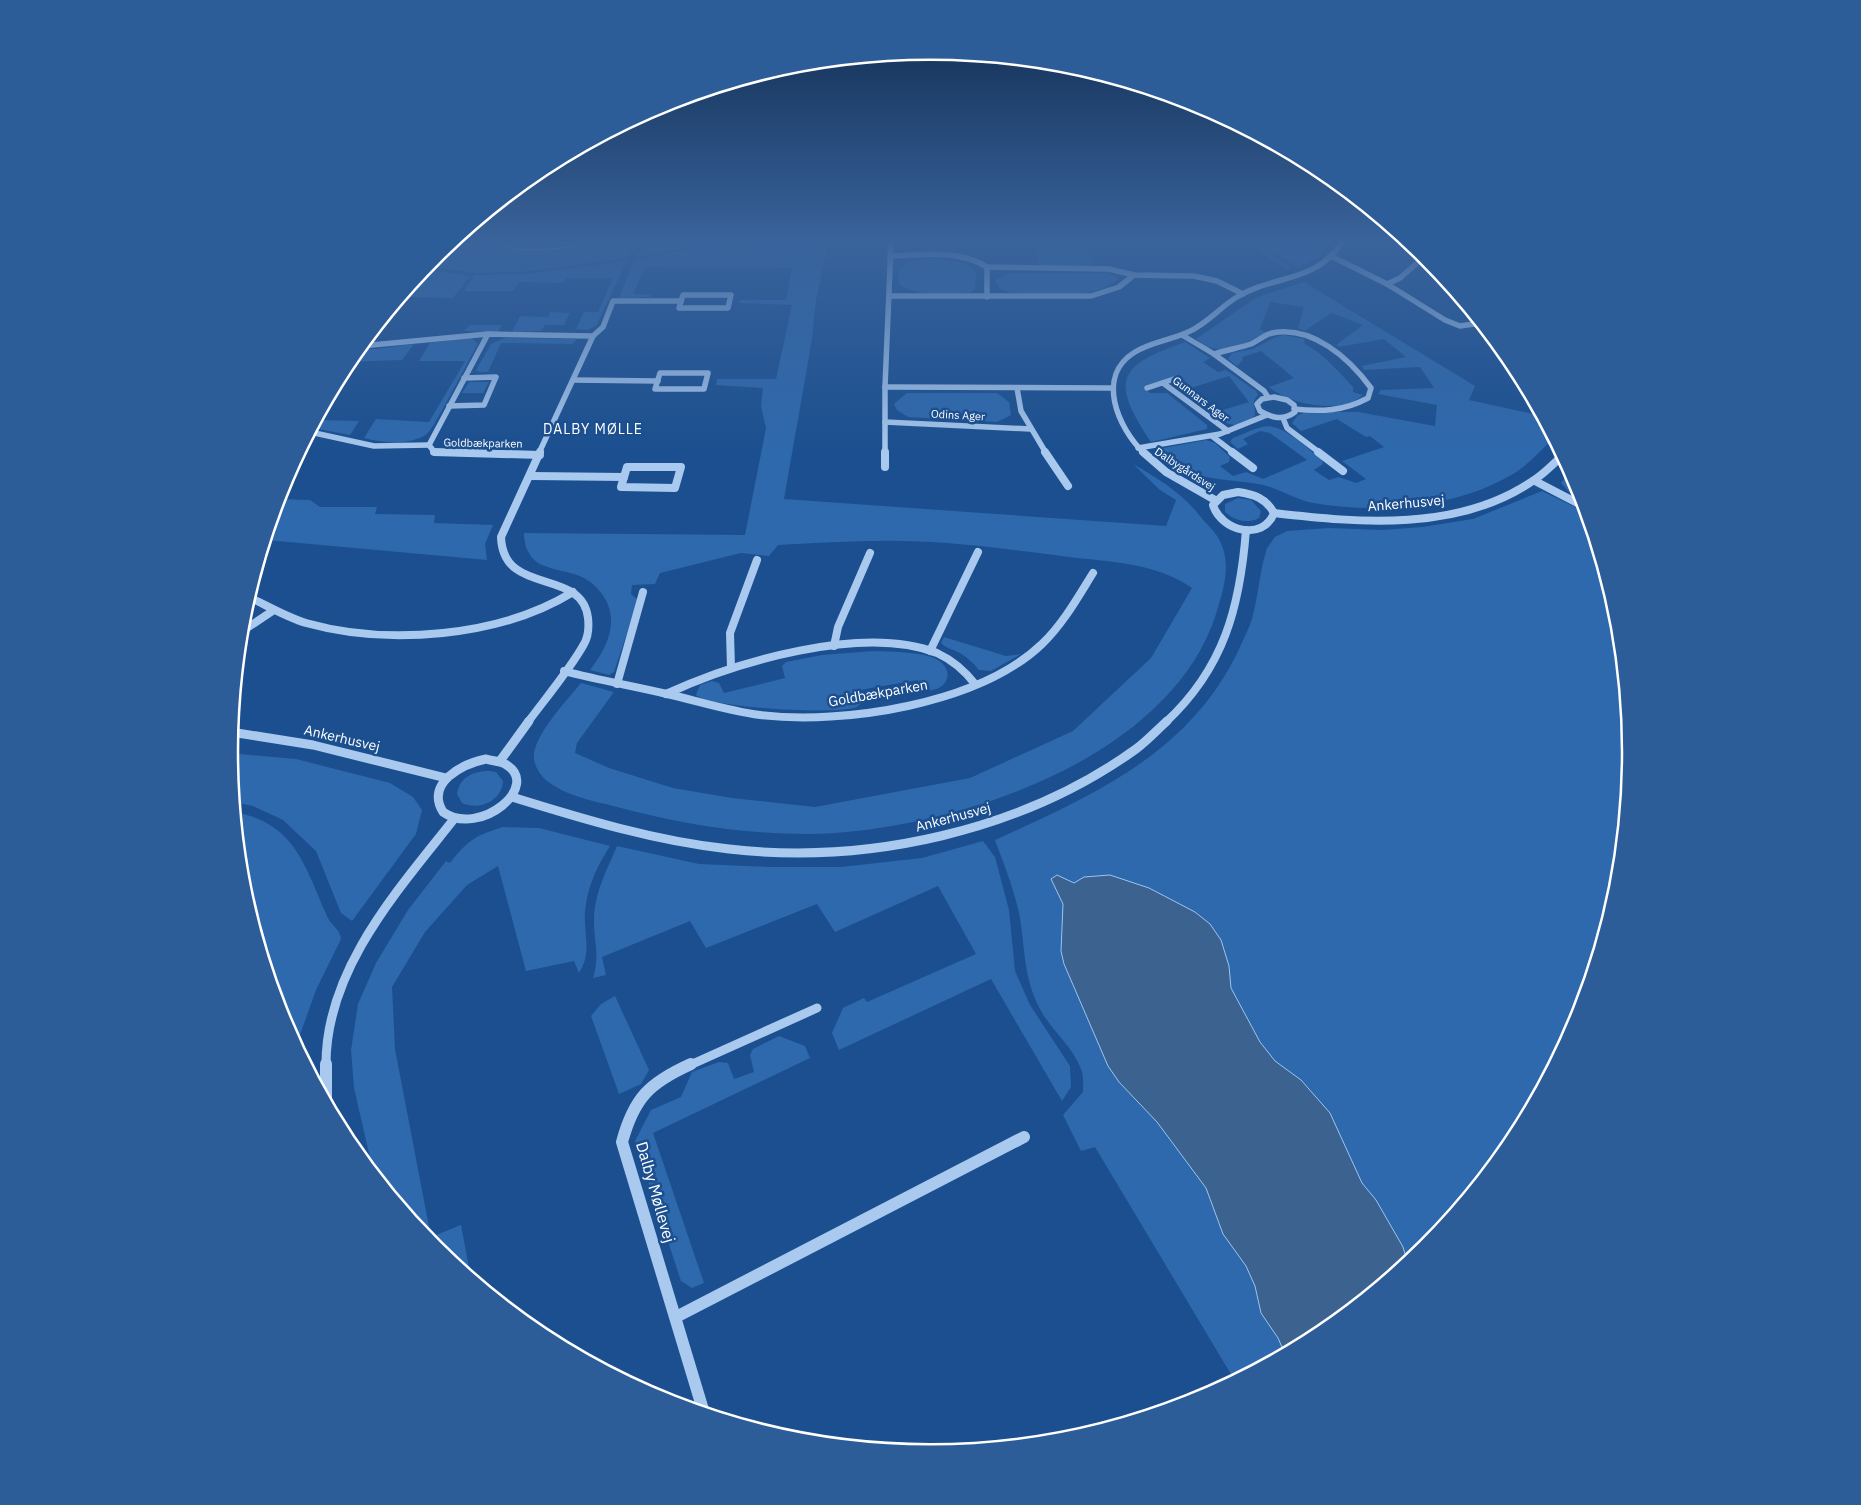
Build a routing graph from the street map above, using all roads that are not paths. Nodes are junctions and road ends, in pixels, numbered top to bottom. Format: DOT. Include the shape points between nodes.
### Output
graph roads {
  1 [pos="609,312"];
  2 [pos="889,312"];
  3 [pos="1217,312"];
  4 [pos="1432,312"];
  5 [pos="1474,324"];
  6 [pos="488,334"];
  7 [pos="1182,335"];
  8 [pos="593,336"];
  9 [pos="370,346"];
  10 [pos="1214,354"];
  11 [pos="464,378"];
  12 [pos="1177,378"];
  13 [pos="573,380"];
  14 [pos="658,381"];
  15 [pos="1163,383"];
  16 [pos="885,387"];
  17 [pos="1017,388"];
  18 [pos="1111,388"];
  19 [pos="1147,388"];
  20 [pos="1268,397"];
  21 [pos="449,406"];
  22 [pos="1294,409"];
  23 [pos="1267,415"];
  24 [pos="1283,418"];
  25 [pos="885,422"];
  26 [pos="1030,429"];
  27 [pos="1228,431"];
  28 [pos="316,433"];
  29 [pos="1212,436"];
  30 [pos="429,445"];
  31 [pos="1138,448"];
  32 [pos="540,455"];
  33 [pos="1558,460"];
  34 [pos="885,467"];
  35 [pos="1254,468"];
  36 [pos="1343,471"];
  37 [pos="531,476"];
  38 [pos="624,476"];
  39 [pos="1535,481"];
  40 [pos="1068,486"];
  41 [pos="1215,500"];
  42 [pos="1575,501"];
  43 [pos="1274,513"];
  44 [pos="1246,530"];
  45 [pos="978,552"];
  46 [pos="870,553"];
  47 [pos="757,560"];
  48 [pos="1093,573"];
  49 [pos="573,592"];
  50 [pos="643,592"];
  51 [pos="257,601"];
  52 [pos="274,610"];
  53 [pos="250,626"];
  54 [pos="834,646"];
  55 [pos="930,651"];
  56 [pos="731,668"];
  57 [pos="564,671"];
  58 [pos="617,684"];
  59 [pos="975,684"];
  60 [pos="666,694"];
  61 [pos="238,733"];
  62 [pos="500,761"];
  63 [pos="446,778"];
  64 [pos="512,797"];
  65 [pos="454,819"];
  66 [pos="817,1008"];
  67 [pos="325,1088"];
  68 [pos="1024,1138"];
  69 [pos="676,1317"];
  70 [pos="702,1406"];
  1 -- 8 [label="street, Goldbækparken" via="603,326"];
  2 -- 16 [label="street"];
  3 -- 7 [label="street"];
  4 -- 5 [label="street" via="1460,326"];
  6 -- 8 [label="street"];
  6 -- 9 [label="street"];
  6 -- 11 [label="street, Goldbækparken"];
  7 -- 10 [label="street"];
  7 -- 18 [label="street" via="1156,342 1128,356 1116,371"];
  8 -- 13 [label="street, Goldbækparken"];
  10 -- 20 [label="street"];
  10 -- 22 [label="street" via="1254,342 1270,333 1309,337 1344,358 1363,375 1371,388 1368,398 1354,407 1323,411"];
  11 -- 21 [label="street, Goldbækparken"];
  11 -- 21 [label="street" via="496,377 484,405"];
  12 -- 15 [label="street, Gunnars Ager"];
  13 -- 14 [label="street"];
  13 -- 32 [label="street, Goldbækparken"];
  14 -- 14 [label="street" via="660,373 708,373 704,389 655,389"];
  15 -- 19 [label="street, Gunnars Ager"];
  15 -- 27 [label="street, Gunnars Ager"];
  16 -- 17 [label="street, Odins Ager"];
  16 -- 25 [label="street"];
  17 -- 18 [label="street, Odins Ager"];
  17 -- 26 [label="street" via="1021,411"];
  18 -- 31 [label="street, Dalbygårdsvej" via="1114,402"];
  20 -- 22 [label="street" via="1287,400"];
  20 -- 23 [label="street" via="1257,404"];
  21 -- 30 [label="street, Goldbækparken"];
  22 -- 24 [label="street" via="1290,416"];
  23 -- 24 [label="street"];
  23 -- 27 [label="street, Gunnars Ager" via="1255,423"];
  24 -- 36 [label="street" via="1286,428"];
  25 -- 26 [label="street, Odins Ager"];
  25 -- 34 [label="street"];
  26 -- 40 [label="street"];
  27 -- 29 [label="street, Gunnars Ager"];
  28 -- 30 [label="street, Goldbækparken" via="374,446"];
  29 -- 31 [label="street, Gunnars Ager"];
  29 -- 35 [label="street, Gunnars Ager"];
  30 -- 32 [label="street, Goldbækparken" via="435,453"];
  31 -- 41 [label="street, Dalbygårdsvej" via="1152,462"];
  32 -- 37 [label="street, Goldbækparken"];
  33 -- 39 [label="street, Ankerhusvej"];
  37 -- 38 [label="street"];
  37 -- 49 [label="street, Goldbækparken" via="501,537 501,551 516,571"];
  38 -- 38 [label="street" via="627,467 681,467 676,488 620,488"];
  39 -- 42 [label="street"];
  39 -- 43 [label="street, Ankerhusvej" via="1485,504 1423,518 1350,520"];
  41 -- 43 [label="street" via="1229,493 1248,493 1266,501"];
  41 -- 44 [label="street" via="1213,511 1221,522"];
  43 -- 44 [label="street" via="1274,519 1264,528"];
  44 -- 64 [label="street, Ankerhusvej" via="1242,586 1234,620 1219,654 1196,689 1167,722 1130,753 1086,781 1026,809 979,826 909,843 836,852 762,852 680,843 622,830"];
  45 -- 55 [label="street"];
  46 -- 54 [label="street" via="838,627"];
  47 -- 56 [label="street" via="730,633"];
  48 -- 59 [label="street, Goldbækparken" via="1049,636 1010,667"];
  49 -- 52 [label="street" via="543,610 516,618 421,633 341,630 306,623"];
  49 -- 57 [label="street" via="588,613 590,631"];
  50 -- 58 [label="street"];
  51 -- 52 [label="street"];
  52 -- 53 [label="street"];
  54 -- 55 [label="street" via="879,644"];
  54 -- 56 [label="street"];
  55 -- 59 [label="street" via="964,670"];
  56 -- 60 [label="street" via="684,684"];
  57 -- 58 [label="street, Goldbækparken"];
  57 -- 62 [label="street"];
  58 -- 60 [label="street, Goldbækparken"];
  59 -- 60 [label="street, Goldbækparken" via="925,700 836,716 774,716"];
  61 -- 63 [label="street, Ankerhusvej" via="350,752"];
  62 -- 63 [label="street" via="471,762"];
  62 -- 64 [label="street" via="510,766 516,775 517,786"];
  63 -- 65 [label="street" via="437,798 445,815"];
  64 -- 65 [label="street" via="498,811 480,819"];
  65 -- 67 [label="street" via="382,912 363,940 342,982 329,1026"];
  66 -- 69 [label="street, Dalby Møllevej" via="665,1076 639,1100 628,1116 622,1142"];
  68 -- 69 [label="street"];
  69 -- 70 [label="street, Dalby Møllevej"];
}
